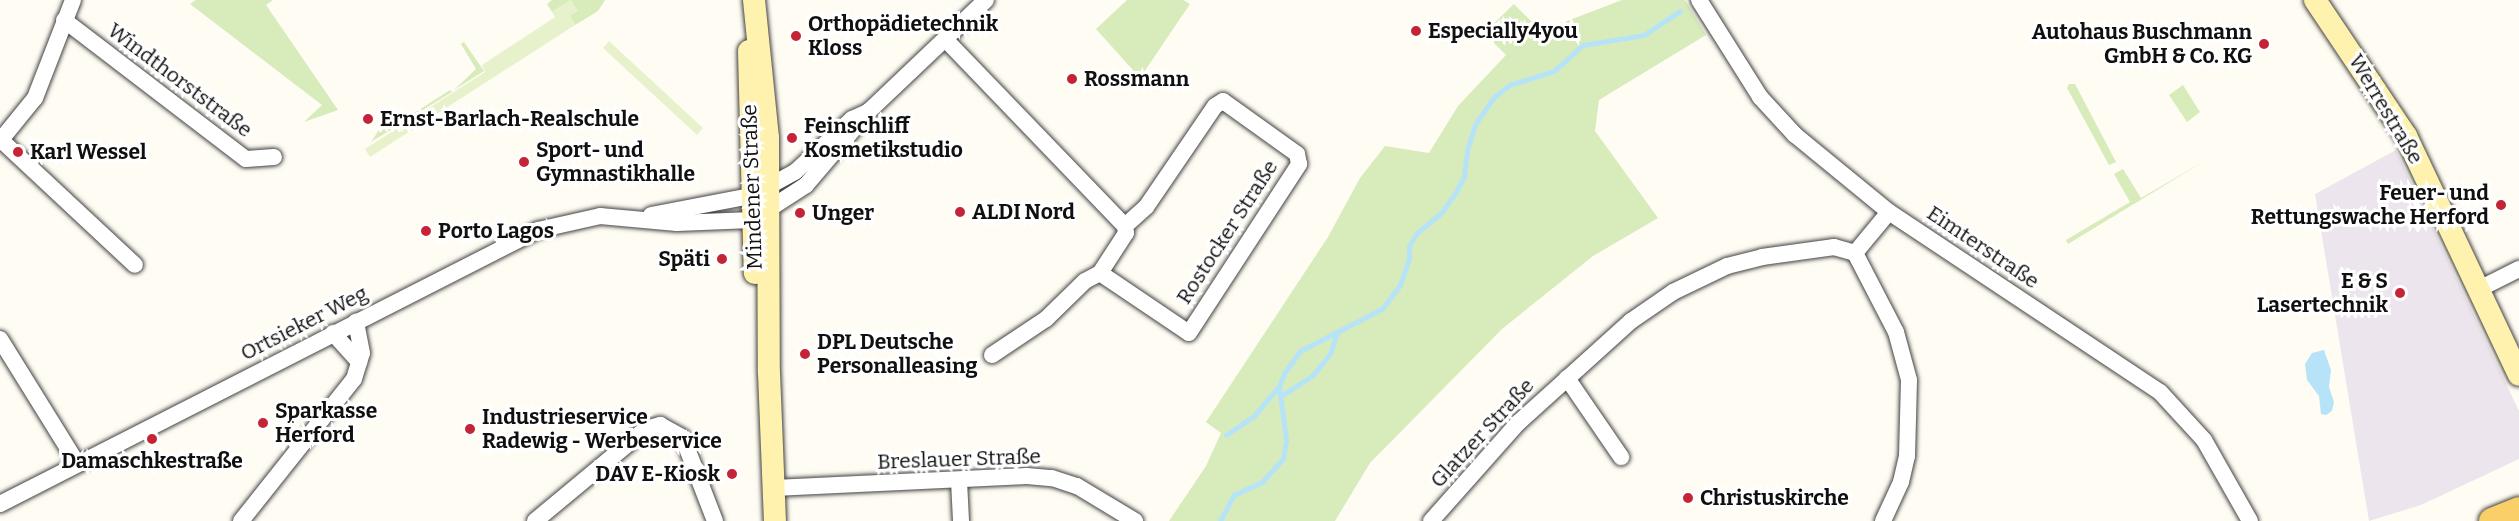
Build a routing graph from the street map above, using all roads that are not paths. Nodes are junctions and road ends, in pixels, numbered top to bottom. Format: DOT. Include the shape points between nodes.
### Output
graph roads {
  1 [pos="73,0"];
  2 [pos="752,0"];
  3 [pos="986,0"];
  4 [pos="1699,0"];
  5 [pos="2315,0"];
  6 [pos="64,20"];
  7 [pos="945,39"];
  8 [pos="868,111"];
  9 [pos="0,140"];
  10 [pos="274,158"];
  11 [pos="760,204"];
  12 [pos="1889,212"];
  13 [pos="638,218"];
  14 [pos="1125,226"];
  15 [pos="1855,253"];
  16 [pos="135,265"];
  17 [pos="2519,269"];
  18 [pos="1100,273"];
  19 [pos="2479,288"];
  20 [pos="356,322"];
  21 [pos="333,333"];
  22 [pos="0,339"];
  23 [pos="992,355"];
  24 [pos="359,362"];
  25 [pos="2519,375"];
  26 [pos="1567,378"];
  27 [pos="1621,457"];
  28 [pos="77,463"];
  29 [pos="959,481"];
  30 [pos="774,488"];
  31 [pos="0,504"];
  32 [pos="2519,510"];
  33 [pos="241,521"];
  34 [pos="535,521"];
  35 [pos="715,521"];
  36 [pos="775,521"];
  37 [pos="961,521"];
  38 [pos="1135,521"];
  39 [pos="1431,521"];
  40 [pos="1883,521"];
  41 [pos="2250,521"];
  42 [pos="2492,521"];
  1 -- 6 [label="street"];
  2 -- 11 [label="street, Mindener Straße" via="765,86"];
  3 -- 7 [label="street"];
  4 -- 12 [label="street, Eimterstraße" via="1772,112 1818,156"];
  5 -- 19 [label="street, Werrestraße" via="2395,117"];
  6 -- 9 [label="street" via="34,98"];
  6 -- 10 [label="street, Windthorststraße" via="246,159"];
  7 -- 8 [label="street"];
  7 -- 14 [label="street"];
  8 -- 11 [label="street" via="852,119"];
  8 -- 11 [label="street" via="822,170"];
  9 -- 16 [label="street"];
  11 -- 13 [label="street, Ortsieker Weg"];
  11 -- 13 [label="street, Ortsieker Weg" via="677,223"];
  11 -- 30 [label="street, Mindener Straße"];
  12 -- 15 [label="street"];
  12 -- 41 [label="street, Eimterstraße" via="2160,392 2204,440"];
  13 -- 20 [label="street, Ortsieker Weg" via="584,217 538,230"];
  14 -- 18 [label="street, Rostocker Straße" via="1126,233"];
  14 -- 18 [label="street, Rostocker Straße" via="1146,207 1215,106 1223,101 1297,154 1299,164 1189,333"];
  15 -- 26 [label="street, Glatzer Straße" via="1834,247 1807,248 1726,266 1698,277 1631,321"];
  15 -- 40 [label="street" via="1896,332 1908,380 1907,456"];
  17 -- 19 [label="street"];
  18 -- 23 [label="street, Rostocker Straße" via="1085,281 1046,319"];
  19 -- 25 [label="street, Werrestraße"];
  20 -- 21 [label="street, Ortsieker Weg"];
  20 -- 24 [label="street" via="363,353"];
  21 -- 24 [label="street"];
  21 -- 28 [label="street, Ortsieker Weg"];
  22 -- 28 [label="street"];
  24 -- 33 [label="street" via="354,379"];
  26 -- 27 [label="street, Glatzer Straße"];
  26 -- 39 [label="street, Glatzer Straße" via="1518,423"];
  28 -- 31 [label="street, Ortsieker Weg"];
  29 -- 30 [label="street, Breslauer Straße"];
  29 -- 37 [label="street"];
  29 -- 38 [label="street, Breslauer Straße" via="1052,478 1077,486"];
  30 -- 36 [label="street, Mindener Straße"];
  32 -- 42 [label="main road"];
  34 -- 35 [label="street" via="646,429 660,425 677,431"];
}
